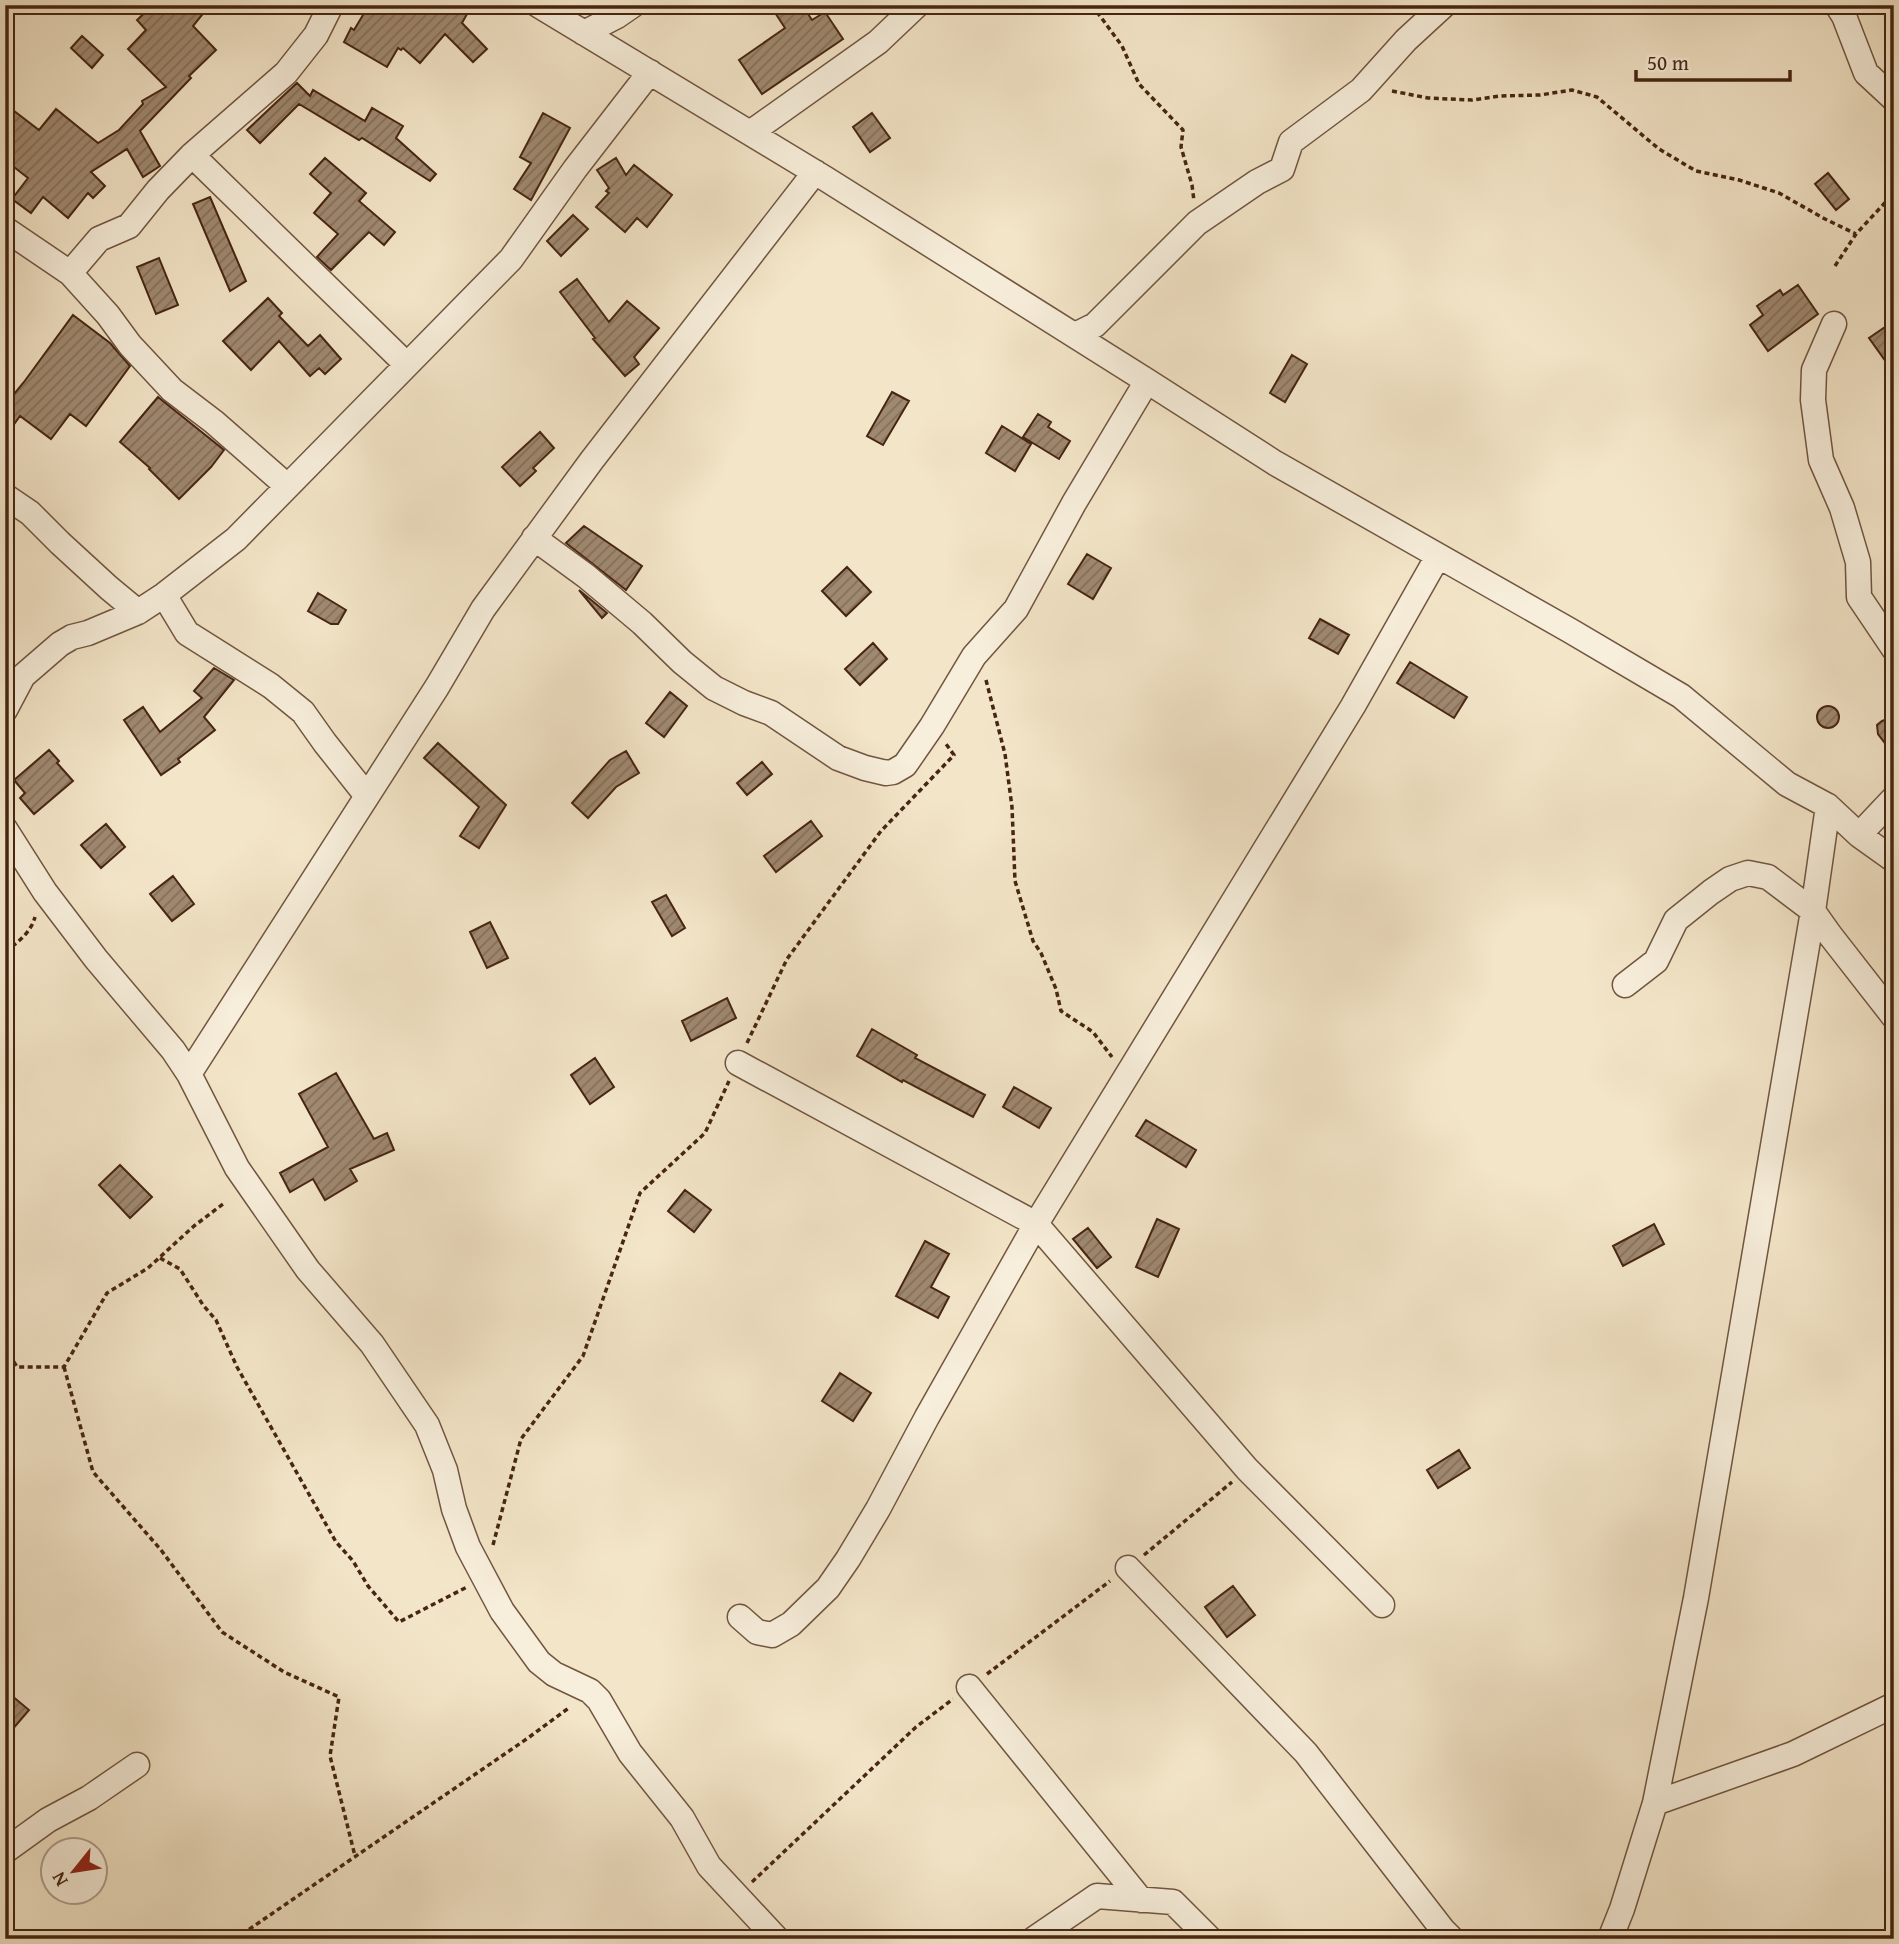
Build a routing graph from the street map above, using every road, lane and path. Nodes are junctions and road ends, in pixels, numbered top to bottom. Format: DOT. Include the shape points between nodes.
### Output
graph roads {
  1 [pos="331,5"];
  2 [pos="538,5"];
  3 [pos="633,5"];
  4 [pos="917,5"];
  5 [pos="1092,5"];
  6 [pos="1444,5"];
  7 [pos="1837,5"];
  8 [pos="584,33"];
  9 [pos="650,72"];
  10 [pos="1361,90"];
  11 [pos="1894,99"];
  12 [pos="750,133"];
  13 [pos="192,155"];
  14 [pos="815,172"];
  15 [pos="1894,193"];
  16 [pos="1197,223"];
  17 [pos="5,229"];
  18 [pos="1856,234"];
  19 [pos="1835,266"];
  20 [pos="70,273"];
  21 [pos="1834,324"];
  22 [pos="1074,335"];
  23 [pos="406,364"];
  24 [pos="1147,381"];
  25 [pos="287,486"];
  26 [pos="5,496"];
  27 [pos="534,538"];
  28 [pos="1438,556"];
  29 [pos="164,595"];
  30 [pos="138,612"];
  31 [pos="1894,649"];
  32 [pos="974,656"];
  33 [pos="5,710"];
  34 [pos="932,726"];
  35 [pos="367,796"];
  36 [pos="1894,798"];
  37 [pos="1828,806"];
  38 [pos="5,829"];
  39 [pos="1859,835"];
  40 [pos="1894,860"];
  41 [pos="1813,911"];
  42 [pos="36,914"];
  43 [pos="5,951"];
  44 [pos="1625,985"];
  45 [pos="1894,1017"];
  46 [pos="738,1063"];
  47 [pos="189,1074"];
  48 [pos="1122,1083"];
  49 [pos="223,1204"];
  50 [pos="1036,1224"];
  51 [pos="160,1258"];
  52 [pos="1894,1329"];
  53 [pos="1889,1337"];
  54 [pos="5,1347"];
  55 [pos="64,1367"];
  56 [pos="1128,1568"];
  57 [pos="484,1577"];
  58 [pos="1381,1605"];
  59 [pos="740,1617"];
  60 [pos="970,1687"];
  61 [pos="590,1692"];
  62 [pos="1894,1705"];
  63 [pos="137,1765"];
  64 [pos="1655,1803"];
  65 [pos="5,1851"];
  66 [pos="355,1856"];
  67 [pos="1140,1900"];
  68 [pos="235,1939"];
  69 [pos="777,1939"];
  70 [pos="1034,1939"];
  71 [pos="1210,1939"];
  72 [pos="1452,1939"];
  73 [pos="1610,1939"];
  1 -- 13 [label="street" via="316,35 286,73"];
  2 -- 8 [label="street"];
  3 -- 8 [label="street"];
  4 -- 12 [label="street" via="878,42"];
  5 -- 16 [label="path" via="1122,46 1139,84 1183,130 1181,147"];
  6 -- 10 [label="street"];
  7 -- 11 [label="street" via="1866,73"];
  8 -- 9 [label="street"];
  9 -- 12 [label="street"];
  9 -- 23 [label="street" via="511,259"];
  10 -- 16 [label="street" via="1291,142 1282,169"];
  10 -- 18 [label="path" via="1472,100 1572,90 1597,97 1659,149 1696,171 1779,193"];
  12 -- 14 [label="street"];
  13 -- 20 [label="street" via="129,226 99,239"];
  13 -- 23 [label="street"];
  14 -- 22 [label="street"];
  14 -- 27 [label="street"];
  15 -- 18 [label="path"];
  16 -- 22 [label="street" via="1095,325"];
  17 -- 20 [label="street"];
  18 -- 19 [label="path"];
  20 -- 25 [label="street" via="172,390"];
  21 -- 31 [label="street" via="1814,370 1821,460 1858,562 1858,597"];
  22 -- 24 [label="street"];
  23 -- 25 [label="street"];
  24 -- 28 [label="street" via="1275,464"];
  24 -- 32 [label="street" via="1016,609"];
  25 -- 29 [label="street" via="236,539"];
  26 -- 30 [label="street" via="30,513"];
  27 -- 34 [label="street" via="586,576 714,688 771,713 838,758 893,772 905,765"];
  27 -- 35 [label="street" via="483,608"];
  28 -- 37 [label="street" via="1681,696 1787,784"];
  28 -- 48 [label="street" via="1353,706"];
  29 -- 30 [label="street"];
  29 -- 35 [label="street" via="187,633 303,712"];
  30 -- 33 [label="street" via="60,644 23,676"];
  32 -- 34 [label="street"];
  32 -- 48 [label="path" via="986,681 1005,754 1015,881 1033,941 1056,989 1061,1011 1093,1032 1111,1056"];
  34 -- 46 [label="path" via="954,755 881,831 787,959"];
  35 -- 47 [label="street"];
  36 -- 39 [label="street"];
  37 -- 39 [label="street"];
  37 -- 41 [label="street"];
  38 -- 47 [label="street" via="44,892"];
  39 -- 40 [label="street"];
  41 -- 44 [label="street" via="1768,877 1748,873 1730,879 1676,920 1656,961"];
  41 -- 45 [label="street"];
  41 -- 64 [label="street" via="1696,1598"];
  42 -- 43 [label="path" via="33,925"];
  46 -- 50 [label="street"];
  46 -- 57 [label="path" via="705,1133 640,1193 583,1356 521,1439"];
  47 -- 57 [label="street" via="237,1168 308,1270 372,1344 427,1425 468,1547"];
  48 -- 50 [label="street"];
  49 -- 51 [label="path"];
  50 -- 58 [label="street" via="1247,1469"];
  50 -- 59 [label="street" via="878,1509 828,1588 792,1624 772,1635 757,1632"];
  51 -- 55 [label="path" via="107,1293"];
  51 -- 57 [label="path" via="180,1269 216,1320 237,1367 337,1542 399,1622"];
  52 -- 53 [label="path"];
  54 -- 55 [label="path" via="18,1367"];
  55 -- 66 [label="path" via="93,1472 161,1550 222,1632 284,1672 339,1697 330,1756"];
  56 -- 72 [label="street" via="1306,1753"];
  57 -- 61 [label="street" via="539,1662"];
  60 -- 67 [label="street"];
  61 -- 66 [label="path"];
  61 -- 69 [label="street" via="599,1699 630,1753 682,1818 709,1866"];
  62 -- 64 [label="street" via="1793,1754"];
  63 -- 65 [label="street"];
  64 -- 73 [label="street"];
  66 -- 68 [label="path"];
  67 -- 70 [label="street" via="1097,1896"];
  67 -- 71 [label="street" via="1172,1902"];
}
